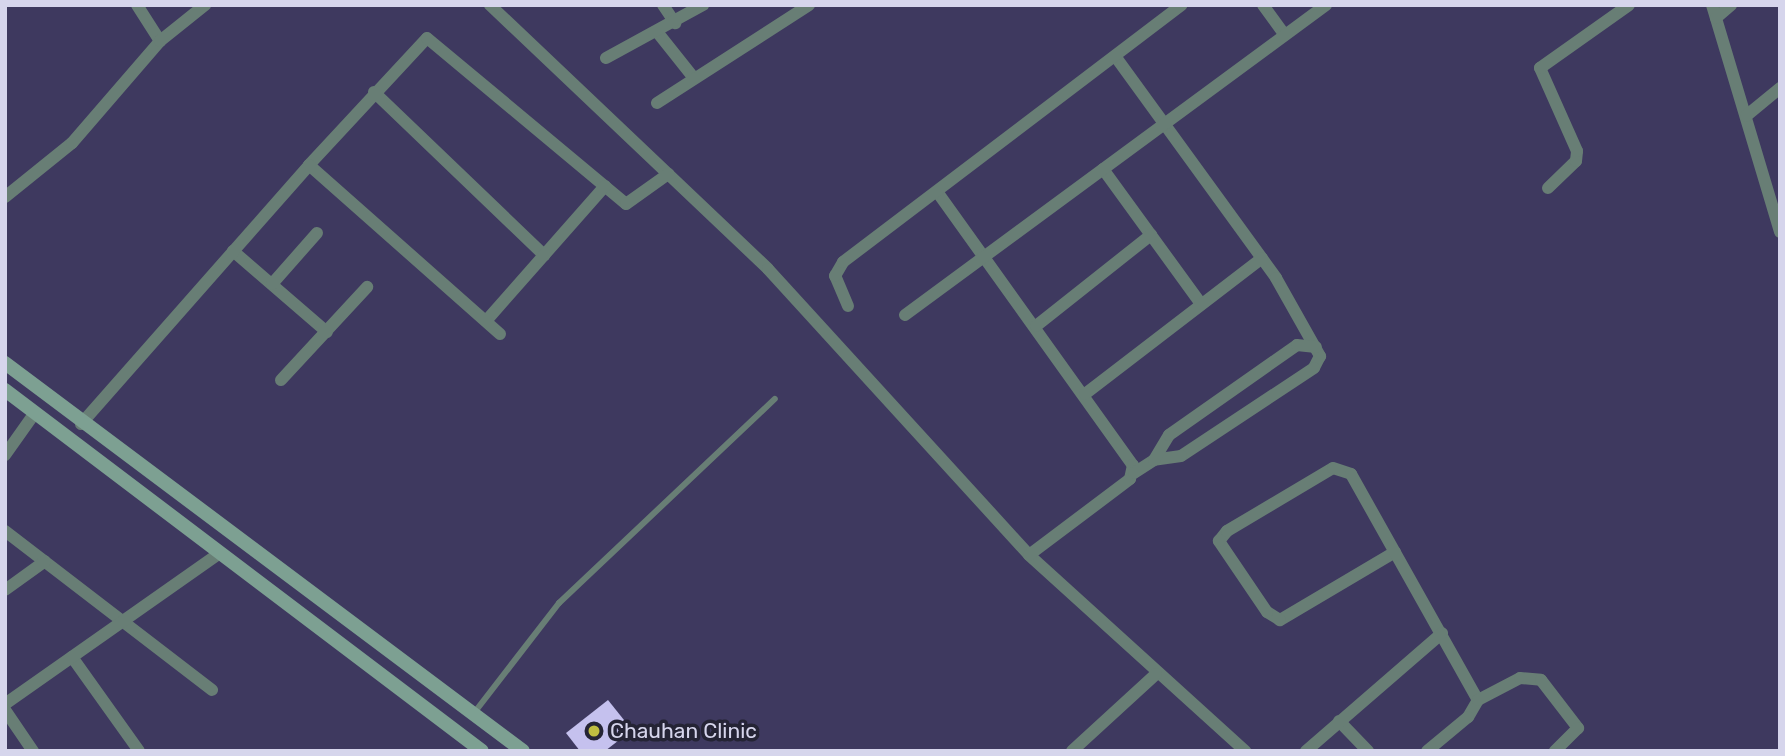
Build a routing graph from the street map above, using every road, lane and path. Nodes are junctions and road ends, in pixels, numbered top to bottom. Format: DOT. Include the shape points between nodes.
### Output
graph roads {
  1 [pos="137,5"];
  2 [pos="205,5"];
  3 [pos="663,5"];
  4 [pos="703,5"];
  5 [pos="809,5"];
  6 [pos="1181,5"];
  7 [pos="1263,5"];
  8 [pos="1326,5"];
  9 [pos="1629,5"];
  10 [pos="1712,5"];
  11 [pos="1731,5"];
  12 [pos="494,7"];
  13 [pos="1716,18"];
  14 [pos="676,23"];
  15 [pos="659,33"];
  16 [pos="1285,35"];
  17 [pos="160,41"];
  18 [pos="1115,56"];
  19 [pos="606,58"];
  20 [pos="693,77"];
  21 [pos="1780,88"];
  22 [pos="374,92"];
  23 [pos="657,103"];
  24 [pos="1746,116"];
  25 [pos="1164,124"];
  26 [pos="309,165"];
  27 [pos="1103,169"];
  28 [pos="668,174"];
  29 [pos="605,186"];
  30 [pos="1548,188"];
  31 [pos="938,193"];
  32 [pos="5,197"];
  33 [pos="1778,224"];
  34 [pos="317,233"];
  35 [pos="1151,235"];
  36 [pos="233,251"];
  37 [pos="544,255"];
  38 [pos="985,256"];
  39 [pos="1262,258"];
  40 [pos="272,284"];
  41 [pos="367,287"];
  42 [pos="1201,304"];
  43 [pos="848,306"];
  44 [pos="905,315"];
  45 [pos="485,321"];
  46 [pos="1036,326"];
  47 [pos="327,332"];
  48 [pos="500,334"];
  49 [pos="1316,348"];
  50 [pos="5,363"];
  51 [pos="281,380"];
  52 [pos="5,390"];
  53 [pos="1085,394"];
  54 [pos="775,398"];
  55 [pos="34,414"];
  56 [pos="81,424"];
  57 [pos="5,455"];
  58 [pos="1154,460"];
  59 [pos="1134,473"];
  60 [pos="5,531"];
  61 [pos="1395,552"];
  62 [pos="220,553"];
  63 [pos="1029,555"];
  64 [pos="45,561"];
  65 [pos="5,590"];
  66 [pos="125,618"];
  67 [pos="1442,633"];
  68 [pos="72,657"];
  69 [pos="1156,674"];
  70 [pos="212,690"];
  71 [pos="1478,700"];
  72 [pos="5,704"];
  73 [pos="5,709"];
  74 [pos="474,713"];
  75 [pos="1339,721"];
  76 [pos="33,751"];
  77 [pos="139,751"];
  78 [pos="482,751"];
  79 [pos="523,751"];
  80 [pos="1072,751"];
  81 [pos="1245,751"];
  82 [pos="1306,751"];
  83 [pos="1367,751"];
  84 [pos="1426,751"];
  85 [pos="1555,751"];
  1 -- 17 [label="street"];
  2 -- 17 [label="street"];
  3 -- 14 [label="street"];
  4 -- 14 [label="street"];
  5 -- 20 [label="street"];
  6 -- 18 [label="street"];
  7 -- 16 [label="street"];
  8 -- 16 [label="street"];
  9 -- 30 [label="street" via="1540,68 1577,151 1576,161"];
  10 -- 13 [label="street"];
  11 -- 13 [label="street"];
  12 -- 28 [label="street"];
  13 -- 24 [label="street"];
  14 -- 15 [label="street"];
  15 -- 19 [label="street"];
  15 -- 20 [label="street"];
  16 -- 25 [label="street"];
  17 -- 32 [label="street" via="88,128"];
  18 -- 25 [label="street"];
  18 -- 31 [label="street"];
  20 -- 23 [label="street"];
  21 -- 24 [label="street"];
  22 -- 26 [label="street"];
  22 -- 29 [label="street" via="422,41 434,40"];
  22 -- 37 [label="street"];
  24 -- 33 [label="street"];
  25 -- 27 [label="street"];
  25 -- 39 [label="street"];
  26 -- 36 [label="street"];
  26 -- 45 [label="street"];
  27 -- 35 [label="street"];
  27 -- 38 [label="street"];
  28 -- 29 [label="street" via="629,205"];
  28 -- 63 [label="street" via="768,269"];
  29 -- 37 [label="street"];
  31 -- 38 [label="street"];
  31 -- 43 [label="street" via="839,266 835,276"];
  34 -- 40 [label="street"];
  35 -- 42 [label="street"];
  35 -- 46 [label="street"];
  36 -- 40 [label="street"];
  36 -- 56 [label="street"];
  37 -- 45 [label="street"];
  38 -- 44 [label="street"];
  38 -- 46 [label="street"];
  39 -- 42 [label="street"];
  39 -- 49 [label="street"];
  40 -- 47 [label="street"];
  41 -- 47 [label="street"];
  42 -- 53 [label="street"];
  45 -- 48 [label="street"];
  46 -- 53 [label="street"];
  47 -- 51 [label="street"];
  49 -- 58 [label="street" via="1297,345 1169,435"];
  49 -- 58 [label="street" via="1314,368 1181,456"];
  50 -- 56 [label="main road"];
  52 -- 55 [label="main road"];
  53 -- 59 [label="street" via="1129,455"];
  54 -- 74 [label="lane" via="559,603"];
  55 -- 57 [label="street"];
  55 -- 62 [label="main road"];
  56 -- 74 [label="main road"];
  58 -- 59 [label="street"];
  59 -- 63 [label="street"];
  60 -- 64 [label="street"];
  61 -- 61 [label="street" via="1276,619 1219,541 1227,531 1341,466 1351,474"];
  61 -- 67 [label="street"];
  62 -- 66 [label="street"];
  62 -- 78 [label="main road"];
  63 -- 69 [label="street"];
  64 -- 65 [label="street"];
  64 -- 66 [label="street"];
  66 -- 68 [label="street"];
  66 -- 70 [label="street"];
  67 -- 71 [label="street"];
  67 -- 75 [label="street"];
  68 -- 72 [label="street"];
  68 -- 77 [label="street"];
  69 -- 80 [label="street"];
  69 -- 81 [label="street"];
  71 -- 84 [label="street" via="1468,717"];
  71 -- 85 [label="street" via="1520,678 1541,680 1578,728"];
  73 -- 76 [label="street"];
  74 -- 79 [label="main road"];
  75 -- 82 [label="street"];
  75 -- 83 [label="street"];
}
